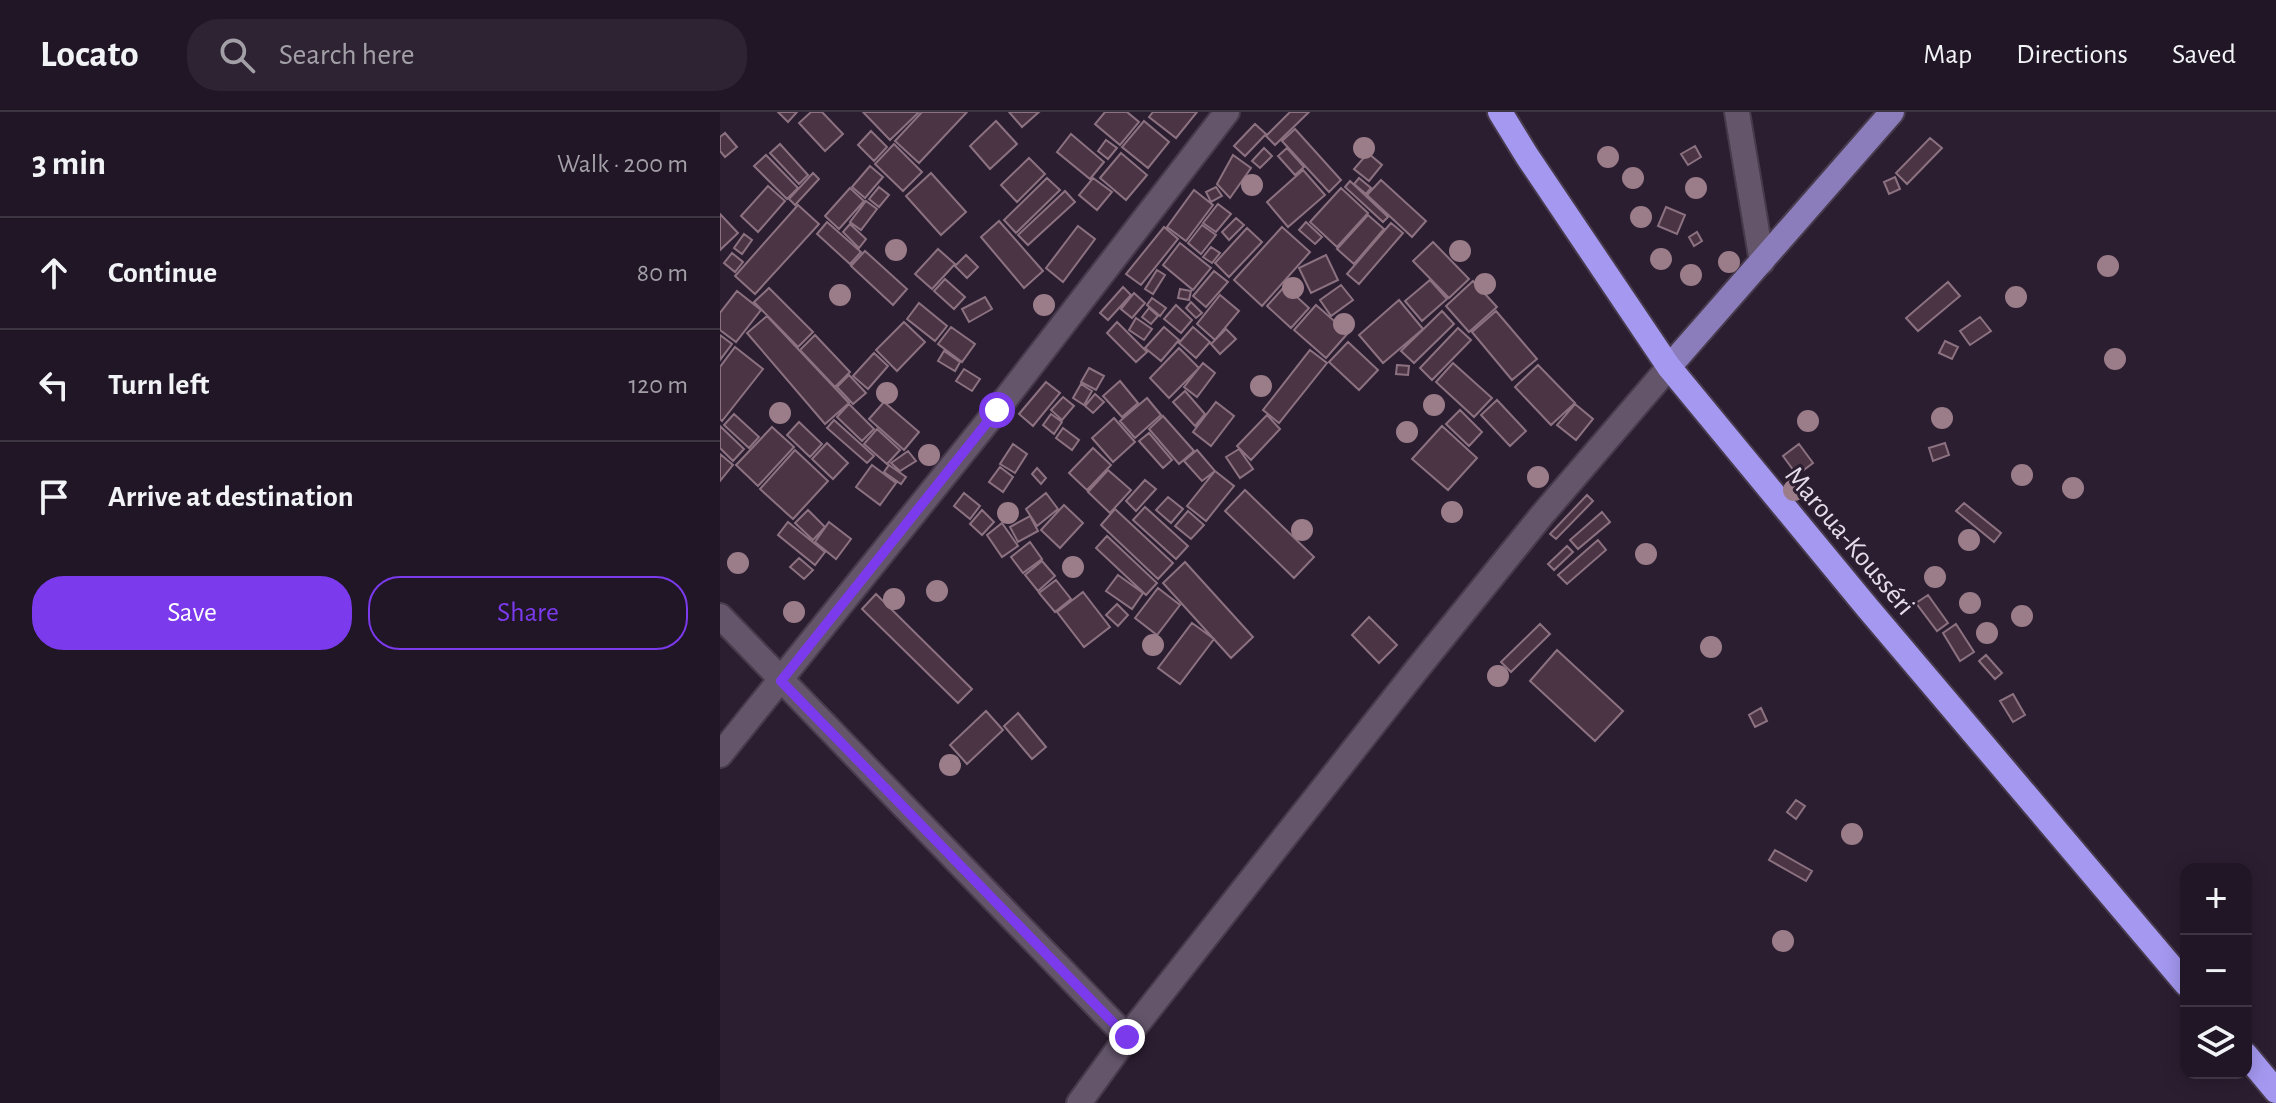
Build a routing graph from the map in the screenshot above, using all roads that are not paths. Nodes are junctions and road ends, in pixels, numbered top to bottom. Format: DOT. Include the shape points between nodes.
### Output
graph roads {
  1 [pos="1227,112"];
  2 [pos="1500,112"];
  3 [pos="1737,112"];
  4 [pos="1892,112"];
  5 [pos="1762,262"];
  6 [pos="1669,367"];
  7 [pos="720,616"];
  8 [pos="781,681"];
  9 [pos="720,755"];
  10 [pos="2180,977"];
  11 [pos="1127,1037"];
  12 [pos="2252,1062"];
  13 [pos="2276,1091"];
  14 [pos="1079,1103"];
  1 -- 8 [label="street"];
  2 -- 6 [label="highway, Maroua-Kousséri"];
  3 -- 5 [label="street"];
  4 -- 5 [label="main road"];
  5 -- 6 [label="main road"];
  6 -- 10 [label="highway, Maroua-Kousséri"];
  6 -- 11 [label="street" via="1427,656"];
  7 -- 8 [label="street"];
  8 -- 9 [label="street"];
  8 -- 11 [label="street"];
  11 -- 14 [label="street"];
  12 -- 13 [label="highway"];
}
